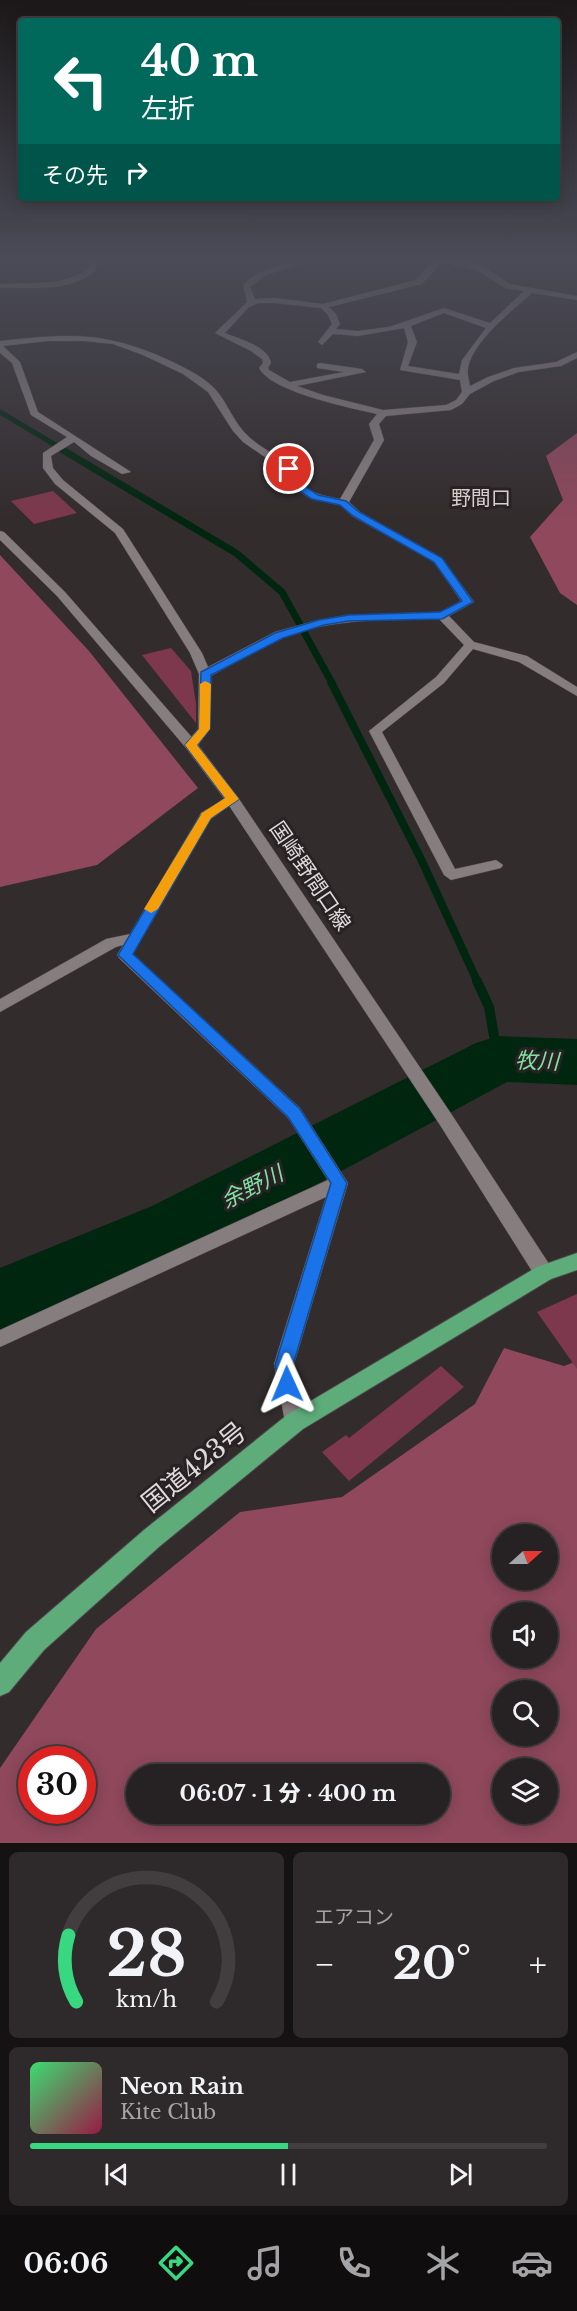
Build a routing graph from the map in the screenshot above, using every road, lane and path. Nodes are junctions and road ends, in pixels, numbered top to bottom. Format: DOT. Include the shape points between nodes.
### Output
graph roads {
  1 [pos="0,346"];
  2 [pos="126,346"];
  3 [pos="247,346"];
  4 [pos="412,346"];
  5 [pos="474,346"];
  6 [pos="577,355"];
  7 [pos="320,366"];
  8 [pos="464,378"];
  9 [pos="289,385"];
  10 [pos="467,392"];
  11 [pos="383,412"];
  12 [pos="74,438"];
  13 [pos="126,472"];
  14 [pos="343,503"];
  15 [pos="0,534"];
  16 [pos="442,615"];
  17 [pos="470,645"];
  18 [pos="205,674"];
  19 [pos="577,692"];
  20 [pos="191,745"];
  21 [pos="232,799"];
  22 [pos="496,865"];
  23 [pos="134,938"];
  24 [pos="0,1006"];
  25 [pos="339,1183"];
  26 [pos="577,1261"];
  27 [pos="544,1273"];
  28 [pos="0,1339"];
  29 [pos="295,1422"];
  30 [pos="0,1683"];
  1 -- 12 [label="street" via="16,362 34,413"];
  2 -- 14 [label="street" via="186,372 211,390 246,440 289,469 300,487 315,497"];
  3 -- 9 [label="street" via="266,358 262,368 265,372"];
  4 -- 8 [label="street" via="403,368"];
  5 -- 8 [label="street" via="463,370"];
  6 -- 10 [label="street" via="558,364 517,370"];
  7 -- 9 [label="street" via="362,372"];
  8 -- 10 [label="street"];
  9 -- 11 [label="street"];
  10 -- 11 [label="street" via="448,408"];
  11 -- 14 [label="street" via="374,424 379,440"];
  12 -- 13 [label="street"];
  12 -- 18 [label="street" via="46,455 48,468 59,482 119,531 196,653"];
  14 -- 16 [label="street" via="438,560 468,602"];
  15 -- 20 [label="street, 国崎野間口線" via="61,594"];
  16 -- 17 [label="street"];
  16 -- 18 [label="street" via="322,622 279,635"];
  17 -- 19 [label="street" via="523,659"];
  17 -- 22 [label="street" via="440,680 375,731 451,874"];
  18 -- 20 [label="street" via="204,729"];
  20 -- 21 [label="street, 国崎野間口線"];
  21 -- 23 [label="street" via="206,816"];
  21 -- 27 [label="street, 国崎野間口線"];
  23 -- 24 [label="street" via="111,943"];
  23 -- 25 [label="street" via="125,955 294,1113"];
  25 -- 28 [label="street"];
  25 -- 29 [label="street" via="284,1365"];
  26 -- 27 [label="highway, 国道423号"];
  27 -- 29 [label="highway, 国道423号"];
  29 -- 30 [label="highway, 国道423号" via="152,1538 43,1634"];
}
